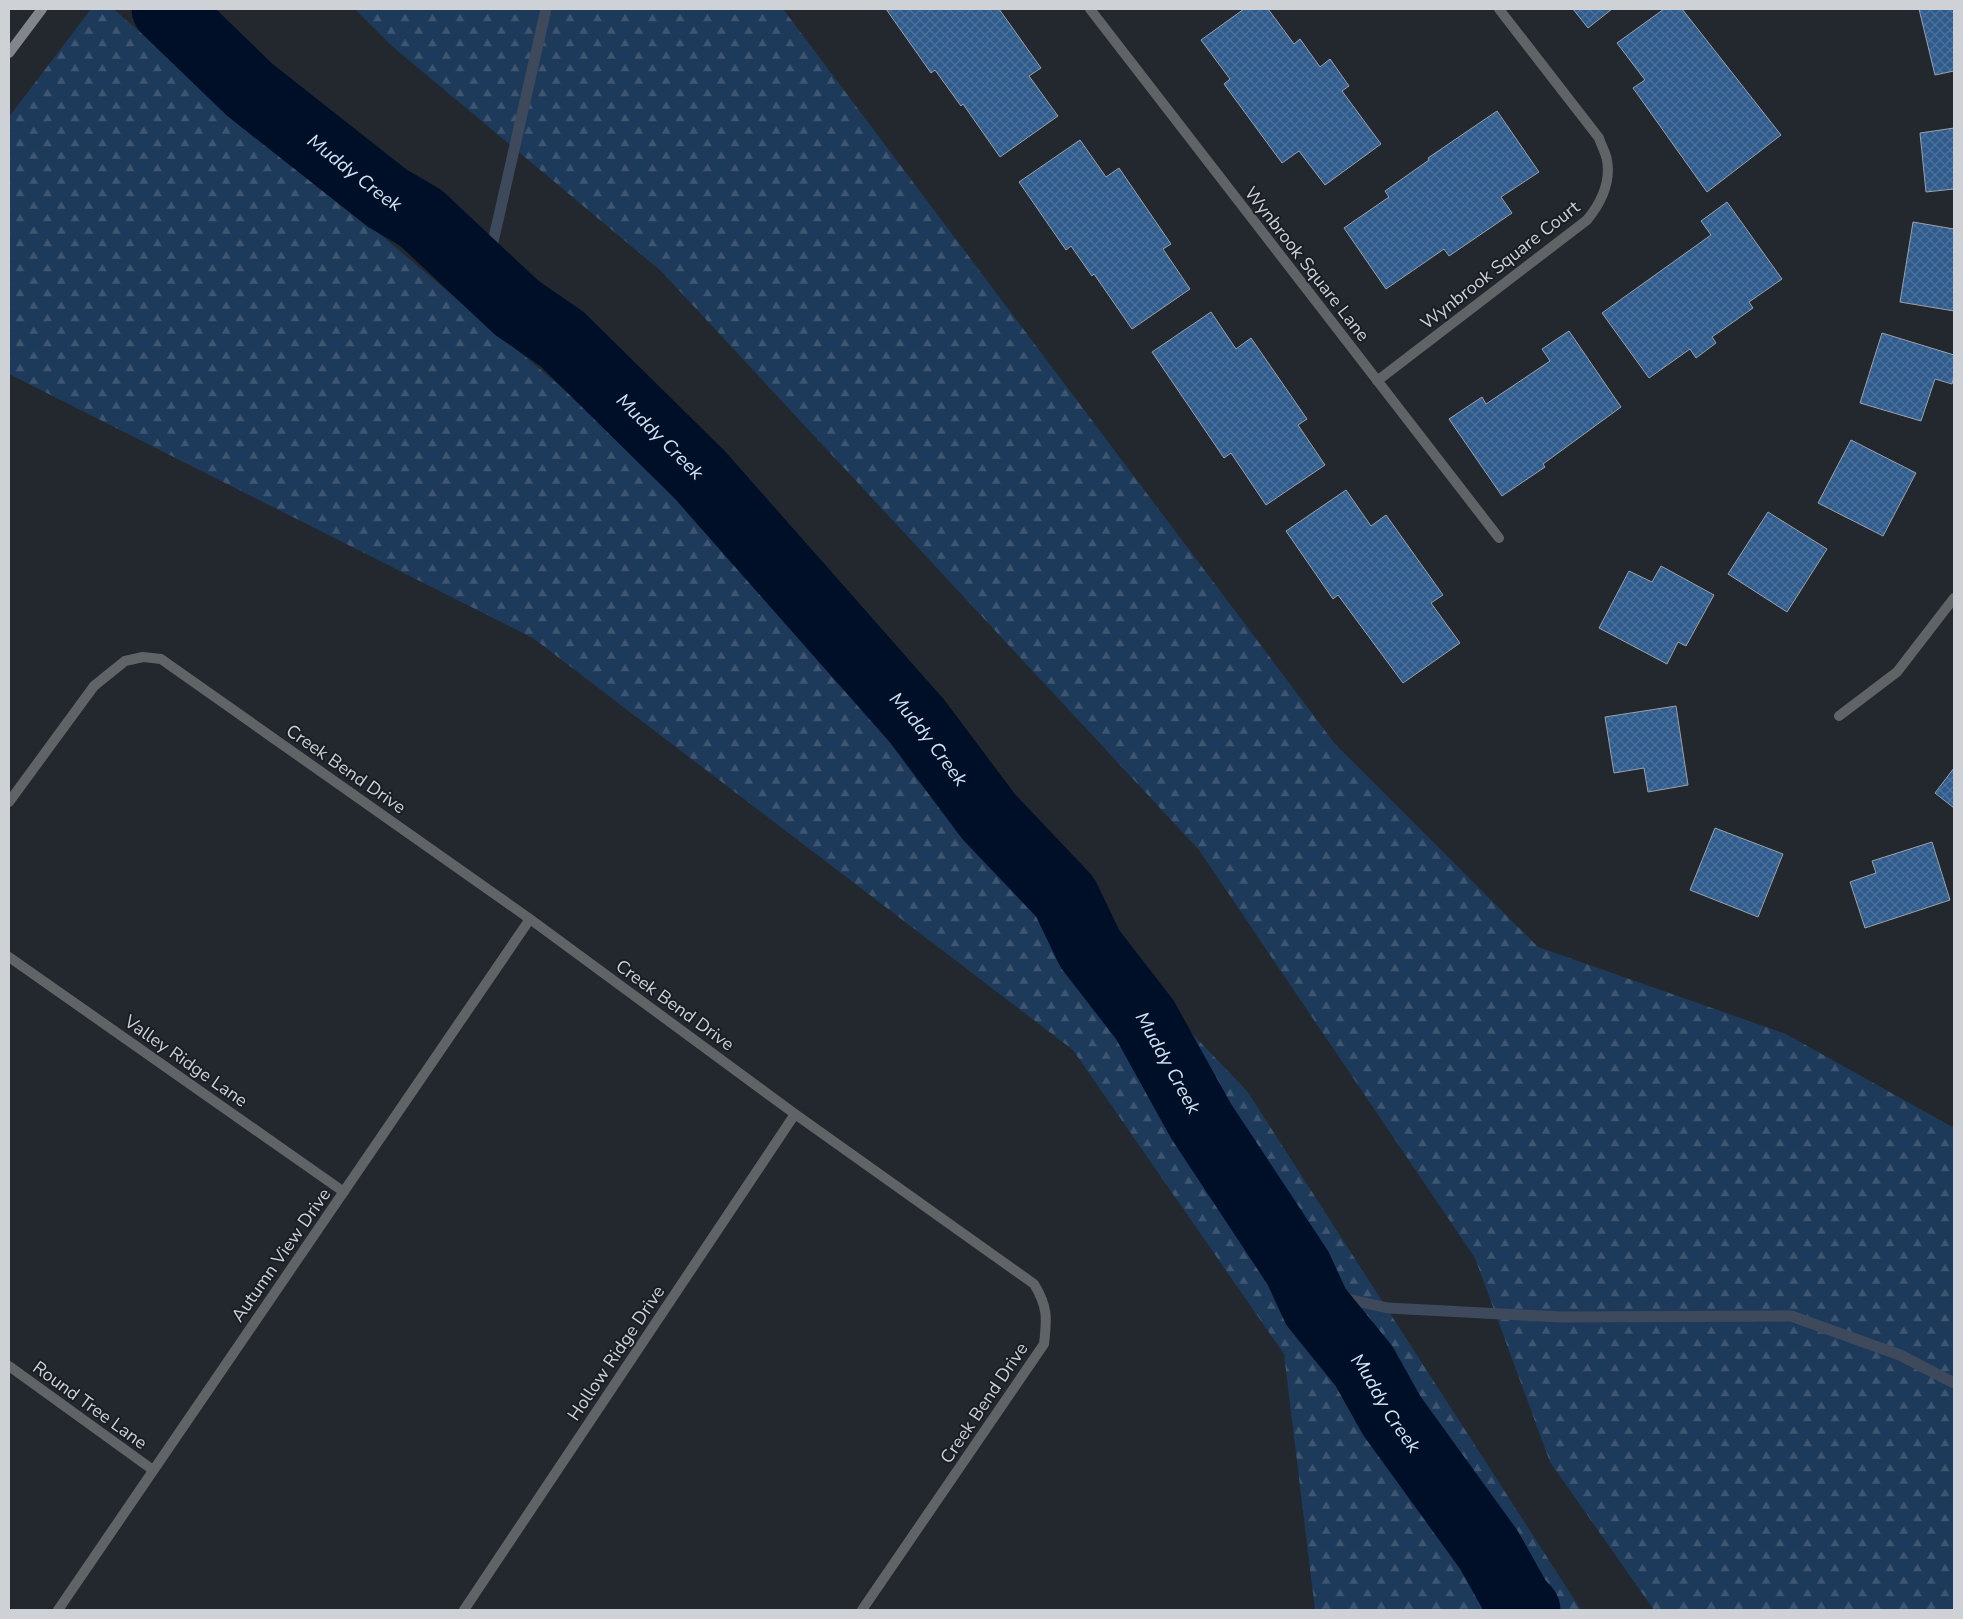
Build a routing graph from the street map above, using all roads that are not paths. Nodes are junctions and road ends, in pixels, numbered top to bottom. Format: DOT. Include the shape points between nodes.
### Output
graph roads {
  1 [pos="1090,9"];
  2 [pos="1500,9"];
  3 [pos="40,12"];
  4 [pos="9,53"];
  5 [pos="1377,381"];
  6 [pos="1499,538"];
  7 [pos="1954,598"];
  8 [pos="1839,716"];
  9 [pos="9,802"];
  10 [pos="530,919"];
  11 [pos="9,957"];
  12 [pos="795,1114"];
  13 [pos="344,1192"];
  14 [pos="9,1366"];
  15 [pos="153,1470"];
  16 [pos="58,1610"];
  17 [pos="464,1610"];
  18 [pos="862,1610"];
  1 -- 5 [label="street, Wynbrook Square Lane"];
  2 -- 5 [label="street, Wynbrook Square Court" via="1599,138 1607,160 1606,184 1598,207 1587,220"];
  3 -- 4 [label="main road"];
  5 -- 6 [label="street, Wynbrook Square Lane"];
  7 -- 8 [label="street" via="1898,672"];
  9 -- 10 [label="street, Creek Bend Drive" via="94,686 125,662 143,657 161,659"];
  10 -- 12 [label="street, Creek Bend Drive"];
  10 -- 13 [label="street, Autumn View Drive"];
  11 -- 13 [label="street, Valley Ridge Lane"];
  12 -- 17 [label="street, Hollow Ridge Drive"];
  12 -- 18 [label="street, Creek Bend Drive" via="1034,1284 1044,1300 1044,1344"];
  13 -- 15 [label="street, Autumn View Drive"];
  14 -- 15 [label="street, Round Tree Lane"];
  15 -- 16 [label="street, Autumn View Drive"];
}
